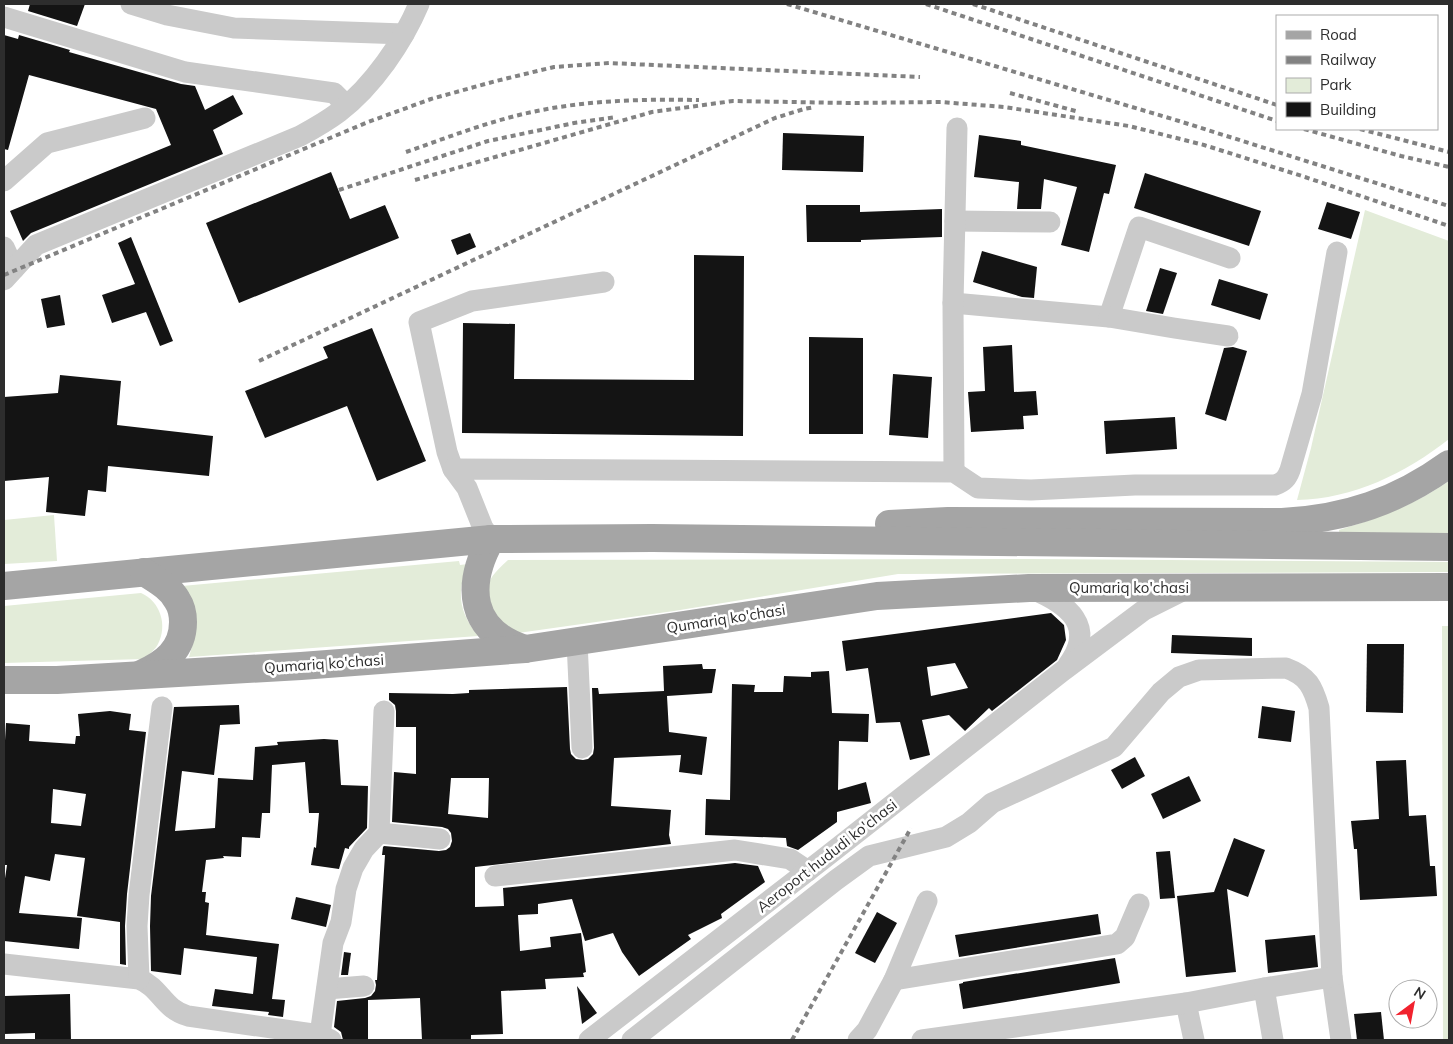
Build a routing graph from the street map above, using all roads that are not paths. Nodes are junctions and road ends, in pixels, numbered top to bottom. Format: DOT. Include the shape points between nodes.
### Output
graph roads {
  1 [pos="131,4"];
  2 [pos="419,4"];
  3 [pos="4,17"];
  4 [pos="404,34"];
  5 [pos="346,105"];
  6 [pos="145,118"];
  7 [pos="957,128"];
  8 [pos="4,181"];
  9 [pos="955,221"];
  10 [pos="1050,222"];
  11 [pos="4,247"];
  12 [pos="1337,252"];
  13 [pos="1230,258"];
  14 [pos="9,274"];
  15 [pos="604,282"];
  16 [pos="953,303"];
  17 [pos="1109,317"];
  18 [pos="1228,336"];
  19 [pos="1449,464"];
  20 [pos="453,469"];
  21 [pos="494,469"];
  22 [pos="954,472"];
  23 [pos="467,488"];
  24 [pos="652,538"];
  25 [pos="491,540"];
  26 [pos="1449,547"];
  27 [pos="144,572"];
  28 [pos="4,586"];
  29 [pos="1449,587"];
  30 [pos="1029,588"];
  31 [pos="1187,588"];
  32 [pos="577,642"];
  33 [pos="525,649"];
  34 [pos="1064,670"];
  35 [pos="138,675"];
  36 [pos="4,680"];
  37 [pos="162,707"];
  38 [pos="384,711"];
  39 [pos="582,748"];
  40 [pos="379,833"];
  41 [pos="440,839"];
  42 [pos="808,871"];
  43 [pos="495,876"];
  44 [pos="928,901"];
  45 [pos="1139,904"];
  46 [pos="4,964"];
  47 [pos="1332,977"];
  48 [pos="139,978"];
  49 [pos="894,980"];
  50 [pos="364,986"];
  51 [pos="1264,988"];
  52 [pos="327,989"];
  53 [pos="1186,1003"];
  54 [pos="868,1037"];
  55 [pos="326,1038"];
  56 [pos="589,1040"];
  57 [pos="632,1040"];
  58 [pos="922,1040"];
  59 [pos="1194,1040"];
  60 [pos="1273,1040"];
  61 [pos="1341,1040"];
  1 -- 4 [label="street" via="167,15 234,28"];
  2 -- 4 [label="street"];
  3 -- 5 [label="street" via="185,72 334,93"];
  4 -- 5 [label="street" via="377,72"];
  5 -- 14 [label="street" via="300,136 36,245"];
  6 -- 8 [label="street" via="47,143"];
  7 -- 9 [label="street"];
  9 -- 10 [label="street"];
  9 -- 16 [label="street"];
  11 -- 14 [label="street"];
  12 -- 22 [label="street" via="1312,394 1290,470 1282,482 1275,485 1136,485 1031,490 978,488"];
  13 -- 17 [label="street" via="1138,227"];
  15 -- 20 [label="street" via="472,301 419,322"];
  16 -- 17 [label="street"];
  16 -- 22 [label="street"];
  17 -- 18 [label="street"];
  19 -- 24 [label="main road" via="1388,499 1316,520 948,521"];
  20 -- 21 [label="street"];
  20 -- 23 [label="street"];
  21 -- 22 [label="street"];
  21 -- 23 [label="street"];
  23 -- 25 [label="street"];
  24 -- 25 [label="main road"];
  24 -- 26 [label="main road"];
  25 -- 27 [label="main road"];
  25 -- 33 [label="main road" via="481,561 476,585 480,614 497,636"];
  27 -- 28 [label="main road"];
  27 -- 35 [label="main road" via="160,582 177,600 183,630 177,648 170,656 157,667"];
  29 -- 31 [label="main road, Qumariq ko'chasi"];
  30 -- 31 [label="main road, Qumariq ko'chasi"];
  30 -- 32 [label="main road, Qumariq ko'chasi" via="877,596"];
  30 -- 34 [label="street, Aeroport hududi ko'chasi" via="1065,607 1078,624 1079,646"];
  31 -- 34 [label="street, Aeroport hududi ko'chasi" via="1144,610"];
  32 -- 33 [label="main road, Qumariq ko'chasi"];
  32 -- 39 [label="street"];
  33 -- 35 [label="main road, Qumariq ko'chasi"];
  34 -- 42 [label="street, Aeroport hududi ko'chasi"];
  35 -- 36 [label="main road, Qumariq ko'chasi"];
  37 -- 48 [label="street" via="139,895"];
  38 -- 40 [label="street"];
  40 -- 41 [label="street"];
  40 -- 52 [label="street" via="364,849 346,889 341,922 333,944"];
  42 -- 43 [label="street" via="790,859 735,850"];
  42 -- 56 [label="street, Aeroport hududi ko'chasi"];
  44 -- 49 [label="street"];
  45 -- 49 [label="street" via="1125,937 1118,944"];
  46 -- 48 [label="street"];
  47 -- 51 [label="street"];
  47 -- 57 [label="street" via="1319,708 1314,689 1296,671 1286,668 1200,670 1179,677 1161,692 1114,748 992,803 946,837 869,856"];
  47 -- 61 [label="street"];
  48 -- 55 [label="street" via="148,982 170,1007 188,1016"];
  49 -- 54 [label="street"];
  50 -- 52 [label="street"];
  51 -- 53 [label="street"];
  51 -- 60 [label="street"];
  52 -- 55 [label="street"];
  53 -- 58 [label="street"];
  53 -- 59 [label="street"];
}
